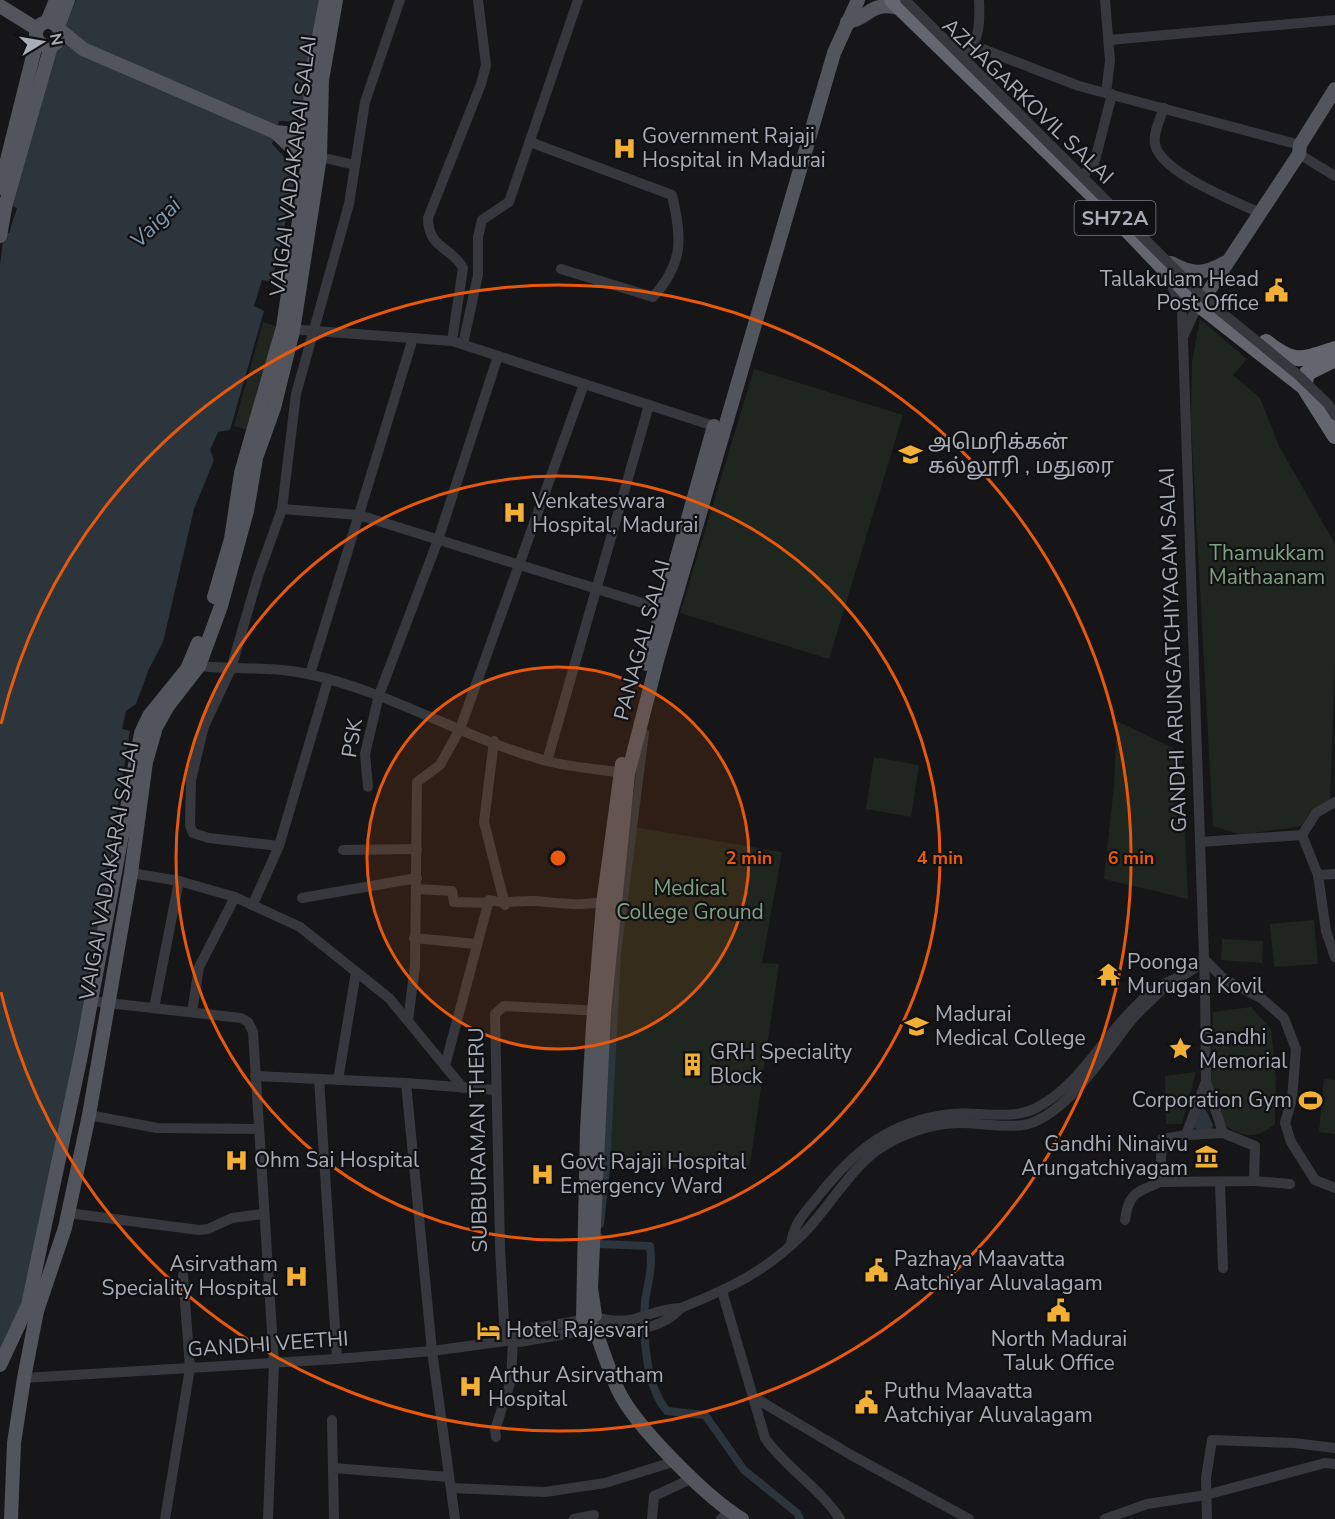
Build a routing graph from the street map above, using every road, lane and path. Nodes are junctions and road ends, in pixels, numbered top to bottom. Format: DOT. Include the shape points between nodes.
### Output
graph roads {
  1 [pos="56,0"];
  2 [pos="68,0"];
  3 [pos="326,0"];
  4 [pos="336,0"];
  5 [pos="400,0"];
  6 [pos="478,0"];
  7 [pos="578,0"];
  8 [pos="858,0"];
  9 [pos="979,0"];
  10 [pos="1105,0"];
  11 [pos="902,2"];
  12 [pos="0,6"];
  13 [pos="1335,20"];
  14 [pos="847,22"];
  15 [pos="48,30"];
  16 [pos="1109,40"];
  17 [pos="53,46"];
  18 [pos="83,49"];
  19 [pos="971,51"];
  20 [pos="1335,89"];
  21 [pos="1109,94"];
  22 [pos="1164,108"];
  23 [pos="275,132"];
  24 [pos="311,135"];
  25 [pos="530,142"];
  26 [pos="5,148"];
  27 [pos="1299,150"];
  28 [pos="315,161"];
  29 [pos="355,165"];
  30 [pos="1084,173"];
  31 [pos="1335,176"];
  32 [pos="0,188"];
  33 [pos="1258,212"];
  34 [pos="0,236"];
  35 [pos="1227,261"];
  36 [pos="1165,263"];
  37 [pos="561,269"];
  38 [pos="1202,299"];
  39 [pos="288,329"];
  40 [pos="312,331"];
  41 [pos="413,338"];
  42 [pos="1182,338"];
  43 [pos="458,343"];
  44 [pos="1335,349"];
  45 [pos="498,356"];
  46 [pos="1335,359"];
  47 [pos="584,384"];
  48 [pos="1304,387"];
  49 [pos="649,405"];
  50 [pos="1335,415"];
  51 [pos="714,426"];
  52 [pos="1335,436"];
  53 [pos="282,509"];
  54 [pos="359,515"];
  55 [pos="438,540"];
  56 [pos="518,565"];
  57 [pos="598,590"];
  58 [pos="666,610"];
  59 [pos="199,666"];
  60 [pos="231,669"];
  61 [pos="310,674"];
  62 [pos="328,680"];
  63 [pos="379,695"];
  64 [pos="460,729"];
  65 [pos="494,741"];
  66 [pos="547,761"];
  67 [pos="624,773"];
  68 [pos="368,787"];
  69 [pos="1335,802"];
  70 [pos="1302,835"];
  71 [pos="1200,842"];
  72 [pos="279,846"];
  73 [pos="417,849"];
  74 [pos="344,850"];
  75 [pos="131,873"];
  76 [pos="1335,874"];
  77 [pos="1318,875"];
  78 [pos="179,882"];
  79 [pos="416,884"];
  80 [pos="235,897"];
  81 [pos="302,898"];
  82 [pos="610,901"];
  83 [pos="488,903"];
  84 [pos="253,904"];
  85 [pos="505,904"];
  86 [pos="1330,931"];
  87 [pos="414,938"];
  88 [pos="476,944"];
  89 [pos="1335,957"];
  90 [pos="1204,959"];
  91 [pos="356,972"];
  92 [pos="90,1001"];
  93 [pos="107,1003"];
  94 [pos="154,1008"];
  95 [pos="599,1011"];
  96 [pos="192,1012"];
  97 [pos="408,1021"];
  98 [pos="445,1066"];
  99 [pos="255,1076"];
  100 [pos="319,1079"];
  101 [pos="339,1080"];
  102 [pos="1206,1082"];
  103 [pos="406,1083"];
  104 [pos="463,1088"];
  105 [pos="495,1090"];
  106 [pos="89,1115"];
  107 [pos="257,1129"];
  108 [pos="1223,1133"];
  109 [pos="1186,1135"];
  110 [pos="1254,1181"];
  111 [pos="1160,1182"];
  112 [pos="1220,1182"];
  113 [pos="1290,1184"];
  114 [pos="1335,1188"];
  115 [pos="68,1213"];
  116 [pos="263,1214"];
  117 [pos="1125,1220"];
  118 [pos="1223,1268"];
  119 [pos="183,1275"];
  120 [pos="722,1291"];
  121 [pos="591,1322"];
  122 [pos="509,1341"];
  123 [pos="432,1351"];
  124 [pos="337,1359"];
  125 [pos="274,1363"];
  126 [pos="0,1365"];
  127 [pos="190,1368"];
  128 [pos="24,1378"];
  129 [pos="755,1398"];
  130 [pos="332,1420"];
  131 [pos="496,1437"];
  132 [pos="1335,1448"];
  133 [pos="676,1461"];
  134 [pos="1335,1464"];
  135 [pos="333,1468"];
  136 [pos="691,1479"];
  137 [pos="450,1483"];
  138 [pos="1206,1495"];
  139 [pos="594,1515"];
  140 [pos="731,1517"];
  141 [pos="961,1518"];
  142 [pos="11,1519"];
  143 [pos="165,1519"];
  144 [pos="268,1519"];
  145 [pos="334,1519"];
  146 [pos="456,1519"];
  147 [pos="574,1519"];
  148 [pos="652,1519"];
  149 [pos="840,1519"];
  150 [pos="1105,1519"];
  151 [pos="1207,1519"];
  1 -- 15 [label="main road"];
  2 -- 15 [label="main road"];
  3 -- 24 [label="main road, VAIGAI VADAKARAI SALAI" via="311,78"];
  4 -- 24 [label="main road, VAIGAI VADAKARAI SALAI"];
  5 -- 29 [label="street" via="365,102"];
  6 -- 43 [label="street" via="486,65 428,218 436,243 463,268"];
  7 -- 25 [label="street"];
  8 -- 14 [label="main road, PANAGAL SALAI"];
  9 -- 19 [label="street" via="980,18"];
  10 -- 16 [label="street"];
  11 -- 14 [label="main road" via="871,8 856,21"];
  11 -- 19 [label="highway, AZHAGARKOVIL SALAI / SH72A"];
  11 -- 36 [label="highway, AZHAGARKOVIL SALAI / SH72A"];
  11 -- 50 [label="street, bridge" via="1204,298 1297,374"];
  12 -- 15 [label="main road"];
  13 -- 16 [label="street"];
  14 -- 58 [label="main road, PANAGAL SALAI" via="834,53"];
  15 -- 17 [label="main road" via="43,46"];
  15 -- 18 [label="main road"];
  15 -- 26 [label="main road"];
  16 -- 21 [label="street"];
  17 -- 18 [label="main road"];
  17 -- 34 [label="main road" via="6,203"];
  18 -- 23 [label="main road"];
  19 -- 21 [label="street"];
  19 -- 30 [label="highway, AZHAGARKOVIL SALAI / SH72A"];
  20 -- 27 [label="main road"];
  21 -- 22 [label="street"];
  21 -- 30 [label="street" via="1094,164"];
  22 -- 27 [label="street"];
  22 -- 33 [label="street" via="1154,137 1155,148 1163,159 1201,187"];
  23 -- 24 [label="main road"];
  23 -- 28 [label="main road" via="296,152"];
  24 -- 28 [label="main road, VAIGAI VADAKARAI SALAI"];
  25 -- 37 [label="street" via="672,195 679,252 653,297"];
  25 -- 43 [label="street" via="510,202 482,220 478,275"];
  26 -- 32 [label="main road"];
  27 -- 31 [label="street"];
  27 -- 33 [label="main road"];
  28 -- 29 [label="street"];
  28 -- 39 [label="main road, VAIGAI VADAKARAI SALAI"];
  29 -- 40 [label="street" via="350,204"];
  30 -- 36 [label="highway, AZHAGARKOVIL SALAI / SH72A"];
  33 -- 35 [label="main road"];
  35 -- 36 [label="main road" via="1211,270 1193,273"];
  35 -- 38 [label="main road"];
  36 -- 38 [label="highway, AZHAGARKOVIL SALAI / SH72A"];
  36 -- 42 [label="street, GANDHI ARUNGATCHIYAGAM SALAI" via="1182,311"];
  38 -- 42 [label="street, GANDHI ARUNGATCHIYAGAM SALAI"];
  38 -- 44 [label="highway, AZHAGARKOVIL SALAI / SH72A" via="1281,354 1300,360"];
  38 -- 48 [label="highway, AZHAGARKOVIL SALAI / SH72A"];
  39 -- 40 [label="street"];
  39 -- 59 [label="main road, VAIGAI VADAKARAI SALAI" via="274,408 255,458 235,562"];
  39 -- 92 [label="main road, VAIGAI VADAKARAI SALAI" via="241,473 231,539 212,604 187,669 141,733"];
  40 -- 41 [label="street"];
  40 -- 53 [label="street" via="296,394"];
  41 -- 43 [label="street"];
  41 -- 54 [label="street"];
  42 -- 71 [label="street, GANDHI ARUNGATCHIYAGAM SALAI"];
  43 -- 45 [label="street"];
  45 -- 47 [label="street"];
  45 -- 55 [label="street, PSK"];
  46 -- 48 [label="highway" via="1307,373"];
  47 -- 49 [label="street"];
  47 -- 56 [label="street"];
  48 -- 52 [label="highway, AZHAGARKOVIL SALAI / SH72A"];
  49 -- 51 [label="street"];
  49 -- 57 [label="street"];
  51 -- 58 [label="main road, PANAGAL SALAI"];
  53 -- 54 [label="street"];
  53 -- 60 [label="street"];
  54 -- 55 [label="street"];
  54 -- 61 [label="street"];
  55 -- 56 [label="street"];
  55 -- 63 [label="street, PSK"];
  56 -- 57 [label="street"];
  56 -- 64 [label="street"];
  57 -- 58 [label="street"];
  57 -- 66 [label="street"];
  58 -- 67 [label="main road, PANAGAL SALAI"];
  59 -- 60 [label="street"];
  59 -- 75 [label="main road, VAIGAI VADAKARAI SALAI" via="156,727 146,762"];
  60 -- 61 [label="street" via="275,668"];
  60 -- 72 [label="street" via="204,726 191,780 190,825 193,833 209,838"];
  61 -- 62 [label="street"];
  62 -- 63 [label="street"];
  62 -- 72 [label="street"];
  63 -- 64 [label="street"];
  63 -- 68 [label="street, PSK" via="365,754"];
  64 -- 65 [label="street"];
  64 -- 73 [label="street" via="440,765 417,782"];
  65 -- 66 [label="street"];
  65 -- 85 [label="street" via="484,822"];
  66 -- 67 [label="street"];
  67 -- 82 [label="main road, PANAGAL SALAI"];
  69 -- 70 [label="street" via="1316,813"];
  70 -- 71 [label="street"];
  70 -- 77 [label="street"];
  71 -- 90 [label="street, GANDHI ARUNGATCHIYAGAM SALAI"];
  72 -- 84 [label="street"];
  73 -- 74 [label="street"];
  73 -- 79 [label="street"];
  75 -- 78 [label="street"];
  75 -- 93 [label="main road, VAIGAI VADAKARAI SALAI"];
  76 -- 77 [label="street"];
  77 -- 86 [label="street"];
  78 -- 80 [label="street"];
  78 -- 94 [label="street"];
  79 -- 81 [label="street"];
  79 -- 83 [label="street" via="452,891 454,902"];
  79 -- 87 [label="street"];
  80 -- 84 [label="street"];
  80 -- 96 [label="street" via="199,967"];
  82 -- 85 [label="street" via="583,906 532,901"];
  82 -- 95 [label="main road, PANAGAL SALAI"];
  83 -- 85 [label="street" via="489,900"];
  83 -- 88 [label="street"];
  84 -- 91 [label="street" via="300,927"];
  86 -- 89 [label="street"];
  87 -- 88 [label="street"];
  87 -- 97 [label="street" via="415,966"];
  88 -- 98 [label="street"];
  90 -- 102 [label="street, GANDHI ARUNGATCHIYAGAM SALAI"];
  90 -- 114 [label="street" via="1224,979 1261,998 1284,1018 1296,1049 1292,1099 1285,1123 1291,1142 1315,1180"];
  90 -- 120 [label="street, GANDHI VEETHI" via="1194,971 1167,984 1079,1085 1043,1118 1024,1125 957,1123 897,1138 877,1150 775,1262"];
  91 -- 97 [label="street" via="389,998"];
  91 -- 101 [label="street"];
  92 -- 93 [label="street"];
  92 -- 126 [label="main road, VAIGAI VADAKARAI SALAI" via="28,1305"];
  93 -- 94 [label="street"];
  93 -- 106 [label="main road, VAIGAI VADAKARAI SALAI"];
  94 -- 96 [label="street"];
  95 -- 105 [label="street, SUBBURAMAN THERU" via="511,1006 498,1009"];
  95 -- 121 [label="main road, PANAGAL SALAI"];
  96 -- 99 [label="street" via="248,1022 253,1032"];
  97 -- 98 [label="street"];
  98 -- 104 [label="street"];
  99 -- 100 [label="street"];
  99 -- 107 [label="street"];
  100 -- 101 [label="street"];
  100 -- 124 [label="street"];
  101 -- 103 [label="street"];
  102 -- 108 [label="street"];
  102 -- 109 [label="street"];
  103 -- 104 [label="street"];
  103 -- 123 [label="street"];
  104 -- 105 [label="street"];
  105 -- 122 [label="street, SUBBURAMAN THERU"];
  106 -- 107 [label="street" via="157,1128"];
  106 -- 115 [label="main road, VAIGAI VADAKARAI SALAI"];
  107 -- 116 [label="street"];
  108 -- 109 [label="street"];
  108 -- 110 [label="street" via="1255,1146"];
  109 -- 111 [label="street" via="1162,1140"];
  110 -- 112 [label="street"];
  110 -- 113 [label="street"];
  111 -- 112 [label="street"];
  111 -- 117 [label="street" via="1133,1195"];
  112 -- 118 [label="street"];
  115 -- 116 [label="street" via="199,1230 232,1218"];
  115 -- 128 [label="main road, VAIGAI VADAKARAI SALAI" via="37,1311"];
  116 -- 125 [label="street"];
  119 -- 127 [label="street"];
  120 -- 121 [label="street, GANDHI VEETHI" via="681,1308 671,1318 638,1325"];
  120 -- 129 [label="street"];
  121 -- 122 [label="street, GANDHI VEETHI" via="520,1342"];
  121 -- 133 [label="main road, PANAGAL SALAI" via="618,1391 635,1417"];
  122 -- 123 [label="street, GANDHI VEETHI"];
  122 -- 131 [label="street, SUBBURAMAN THERU" via="511,1380"];
  123 -- 124 [label="street, GANDHI VEETHI"];
  123 -- 137 [label="street"];
  124 -- 125 [label="street, GANDHI VEETHI"];
  125 -- 127 [label="street, GANDHI VEETHI"];
  125 -- 144 [label="street"];
  127 -- 128 [label="street, GANDHI VEETHI"];
  127 -- 143 [label="street"];
  128 -- 142 [label="main road, VAIGAI VADAKARAI SALAI" via="14,1443"];
  129 -- 141 [label="street"];
  129 -- 149 [label="street" via="765,1438"];
  130 -- 135 [label="street"];
  132 -- 138 [label="street" via="1212,1440"];
  133 -- 136 [label="main road, PANAGAL SALAI"];
  133 -- 137 [label="street" via="605,1483 545,1492"];
  134 -- 138 [label="street" via="1325,1463"];
  135 -- 137 [label="street"];
  135 -- 145 [label="street"];
  136 -- 140 [label="main road, PANAGAL SALAI"];
  136 -- 148 [label="street" via="654,1496"];
  137 -- 146 [label="street"];
  138 -- 150 [label="street" via="1147,1504"];
  138 -- 151 [label="street"];
  139 -- 147 [label="street"];
}
